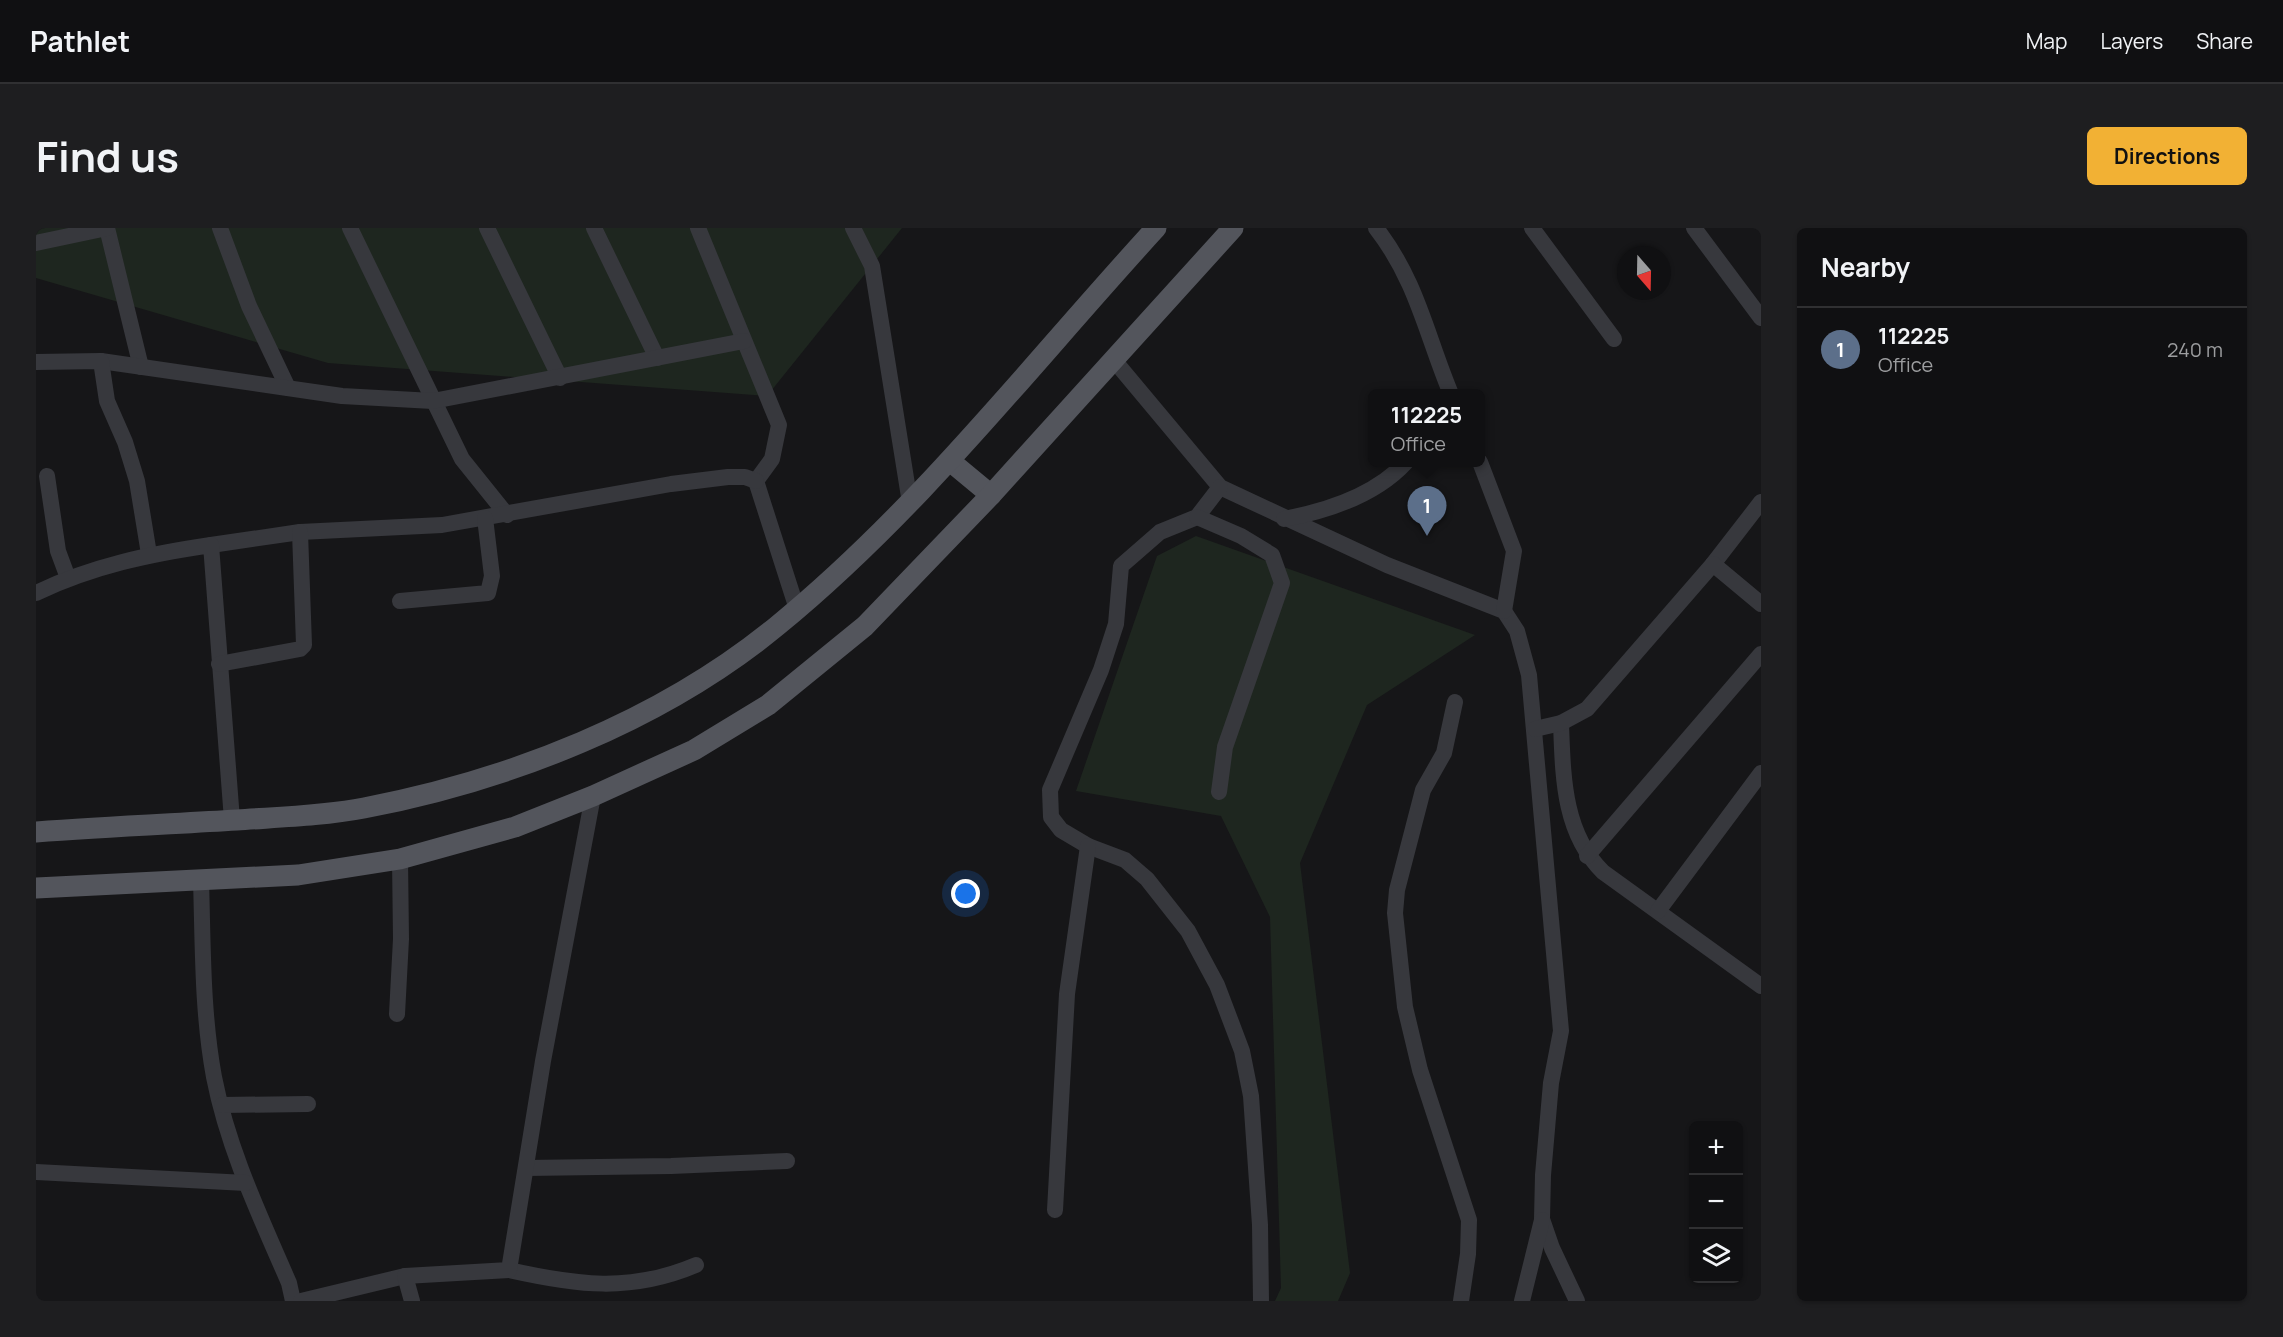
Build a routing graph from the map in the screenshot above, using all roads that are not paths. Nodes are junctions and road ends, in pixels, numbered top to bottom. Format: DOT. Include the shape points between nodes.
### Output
graph roads {
  1 [pos="107,228"];
  2 [pos="220,228"];
  3 [pos="350,228"];
  4 [pos="487,228"];
  5 [pos="594,228"];
  6 [pos="698,228"];
  7 [pos="1156,228"];
  8 [pos="1233,228"];
  9 [pos="1376,228"];
  10 [pos="1532,228"];
  11 [pos="1694,228"];
  12 [pos="860,230"];
  13 [pos="36,243"];
  14 [pos="1761,318"];
  15 [pos="1614,339"];
  16 [pos="744,341"];
  17 [pos="657,358"];
  18 [pos="1113,359"];
  19 [pos="100,361"];
  20 [pos="36,362"];
  21 [pos="141,367"];
  22 [pos="560,378"];
  23 [pos="288,388"];
  24 [pos="1447,389"];
  25 [pos="433,400"];
  26 [pos="951,461"];
  27 [pos="1400,467"];
  28 [pos="1482,467"];
  29 [pos="47,476"];
  30 [pos="756,481"];
  31 [pos="1220,487"];
  32 [pos="991,495"];
  33 [pos="1761,502"];
  34 [pos="910,503"];
  35 [pos="507,515"];
  36 [pos="1197,517"];
  37 [pos="485,518"];
  38 [pos="1284,519"];
  39 [pos="300,532"];
  40 [pos="211,545"];
  41 [pos="149,554"];
  42 [pos="1713,564"];
  43 [pos="68,578"];
  44 [pos="36,593"];
  45 [pos="399,601"];
  46 [pos="1761,604"];
  47 [pos="797,609"];
  48 [pos="1504,611"];
  49 [pos="1761,654"];
  50 [pos="219,664"];
  51 [pos="1455,702"];
  52 [pos="1561,723"];
  53 [pos="1535,729"];
  54 [pos="1761,773"];
  55 [pos="1219,792"];
  56 [pos="593,796"];
  57 [pos="232,820"];
  58 [pos="36,832"];
  59 [pos="1088,846"];
  60 [pos="1587,856"];
  61 [pos="400,859"];
  62 [pos="201,880"];
  63 [pos="36,888"];
  64 [pos="1658,911"];
  65 [pos="1761,986"];
  66 [pos="397,1014"];
  67 [pos="308,1104"];
  68 [pos="222,1105"];
  69 [pos="787,1161"];
  70 [pos="526,1168"];
  71 [pos="36,1172"];
  72 [pos="246,1183"];
  73 [pos="1055,1210"];
  74 [pos="1542,1219"];
  75 [pos="696,1265"];
  76 [pos="509,1270"];
  77 [pos="405,1276"];
  78 [pos="351,1295"];
  79 [pos="293,1301"];
  80 [pos="301,1301"];
  81 [pos="412,1301"];
  82 [pos="1261,1301"];
  83 [pos="1461,1301"];
  84 [pos="1522,1301"];
  85 [pos="1577,1301"];
  1 -- 13 [label="street"];
  1 -- 21 [label="street"];
  2 -- 23 [label="street" via="249,306"];
  3 -- 25 [label="street"];
  4 -- 22 [label="street"];
  5 -- 17 [label="street"];
  6 -- 16 [label="street"];
  7 -- 26 [label="main road"];
  8 -- 18 [label="main road"];
  9 -- 24 [label="street" via="1396,253 1420,303"];
  10 -- 15 [label="street"];
  11 -- 14 [label="street"];
  12 -- 34 [label="street" via="872,266"];
  16 -- 17 [label="street"];
  16 -- 30 [label="street" via="779,425 772,459"];
  17 -- 22 [label="street"];
  18 -- 31 [label="street"];
  18 -- 32 [label="main road"];
  19 -- 20 [label="street"];
  19 -- 21 [label="street"];
  19 -- 41 [label="street" via="107,401 137,482"];
  21 -- 23 [label="street"];
  22 -- 25 [label="street"];
  23 -- 25 [label="street" via="342,396"];
  25 -- 35 [label="street" via="462,459"];
  26 -- 32 [label="main road"];
  26 -- 34 [label="main road"];
  27 -- 38 [label="street" via="1368,492 1316,513"];
  28 -- 48 [label="street" via="1514,551"];
  29 -- 43 [label="street" via="58,551"];
  30 -- 35 [label="street" via="728,477 671,484"];
  30 -- 47 [label="street"];
  31 -- 36 [label="street"];
  31 -- 38 [label="street"];
  32 -- 56 [label="main road" via="865,626 768,705 694,750"];
  33 -- 42 [label="street"];
  34 -- 47 [label="main road"];
  35 -- 37 [label="street"];
  36 -- 55 [label="street" via="1272,555 1282,583 1225,747"];
  36 -- 59 [label="street" via="1160,532 1120,566 1116,624 1050,790 1052,817 1061,830"];
  37 -- 39 [label="street" via="442,525"];
  37 -- 45 [label="street" via="492,576 488,593"];
  38 -- 48 [label="street"];
  39 -- 40 [label="street"];
  39 -- 50 [label="street" via="304,645 300,649"];
  40 -- 41 [label="street"];
  40 -- 50 [label="street"];
  41 -- 43 [label="street"];
  42 -- 46 [label="street"];
  42 -- 52 [label="street" via="1587,709"];
  43 -- 44 [label="street"];
  47 -- 57 [label="main road" via="694,684 592,738 515,769 360,809"];
  48 -- 53 [label="street" via="1523,647"];
  49 -- 60 [label="street"];
  50 -- 57 [label="street"];
  51 -- 83 [label="street" via="1443,753 1423,790 1397,890 1395,913 1404,1007 1420,1070 1469,1220"];
  52 -- 53 [label="street"];
  52 -- 60 [label="street" via="1564,779 1576,834"];
  53 -- 74 [label="street" via="1561,1031 1551,1083"];
  54 -- 64 [label="street"];
  56 -- 61 [label="main road" via="515,827"];
  56 -- 70 [label="street"];
  57 -- 58 [label="main road"];
  59 -- 73 [label="street" via="1067,994"];
  59 -- 82 [label="street" via="1125,860 1147,879 1188,931 1217,985 1242,1051 1251,1096"];
  60 -- 64 [label="street"];
  61 -- 62 [label="main road" via="298,875"];
  61 -- 66 [label="street"];
  62 -- 63 [label="main road"];
  62 -- 68 [label="street" via="205,995 214,1077"];
  64 -- 65 [label="street"];
  67 -- 68 [label="street"];
  68 -- 72 [label="street"];
  69 -- 70 [label="street"];
  70 -- 76 [label="street"];
  71 -- 72 [label="street"];
  72 -- 79 [label="street"];
  74 -- 84 [label="street"];
  74 -- 85 [label="street"];
  75 -- 76 [label="street" via="670,1276 615,1284 568,1283"];
  76 -- 77 [label="street"];
  77 -- 78 [label="street"];
  77 -- 81 [label="street"];
  78 -- 80 [label="street"];
}
